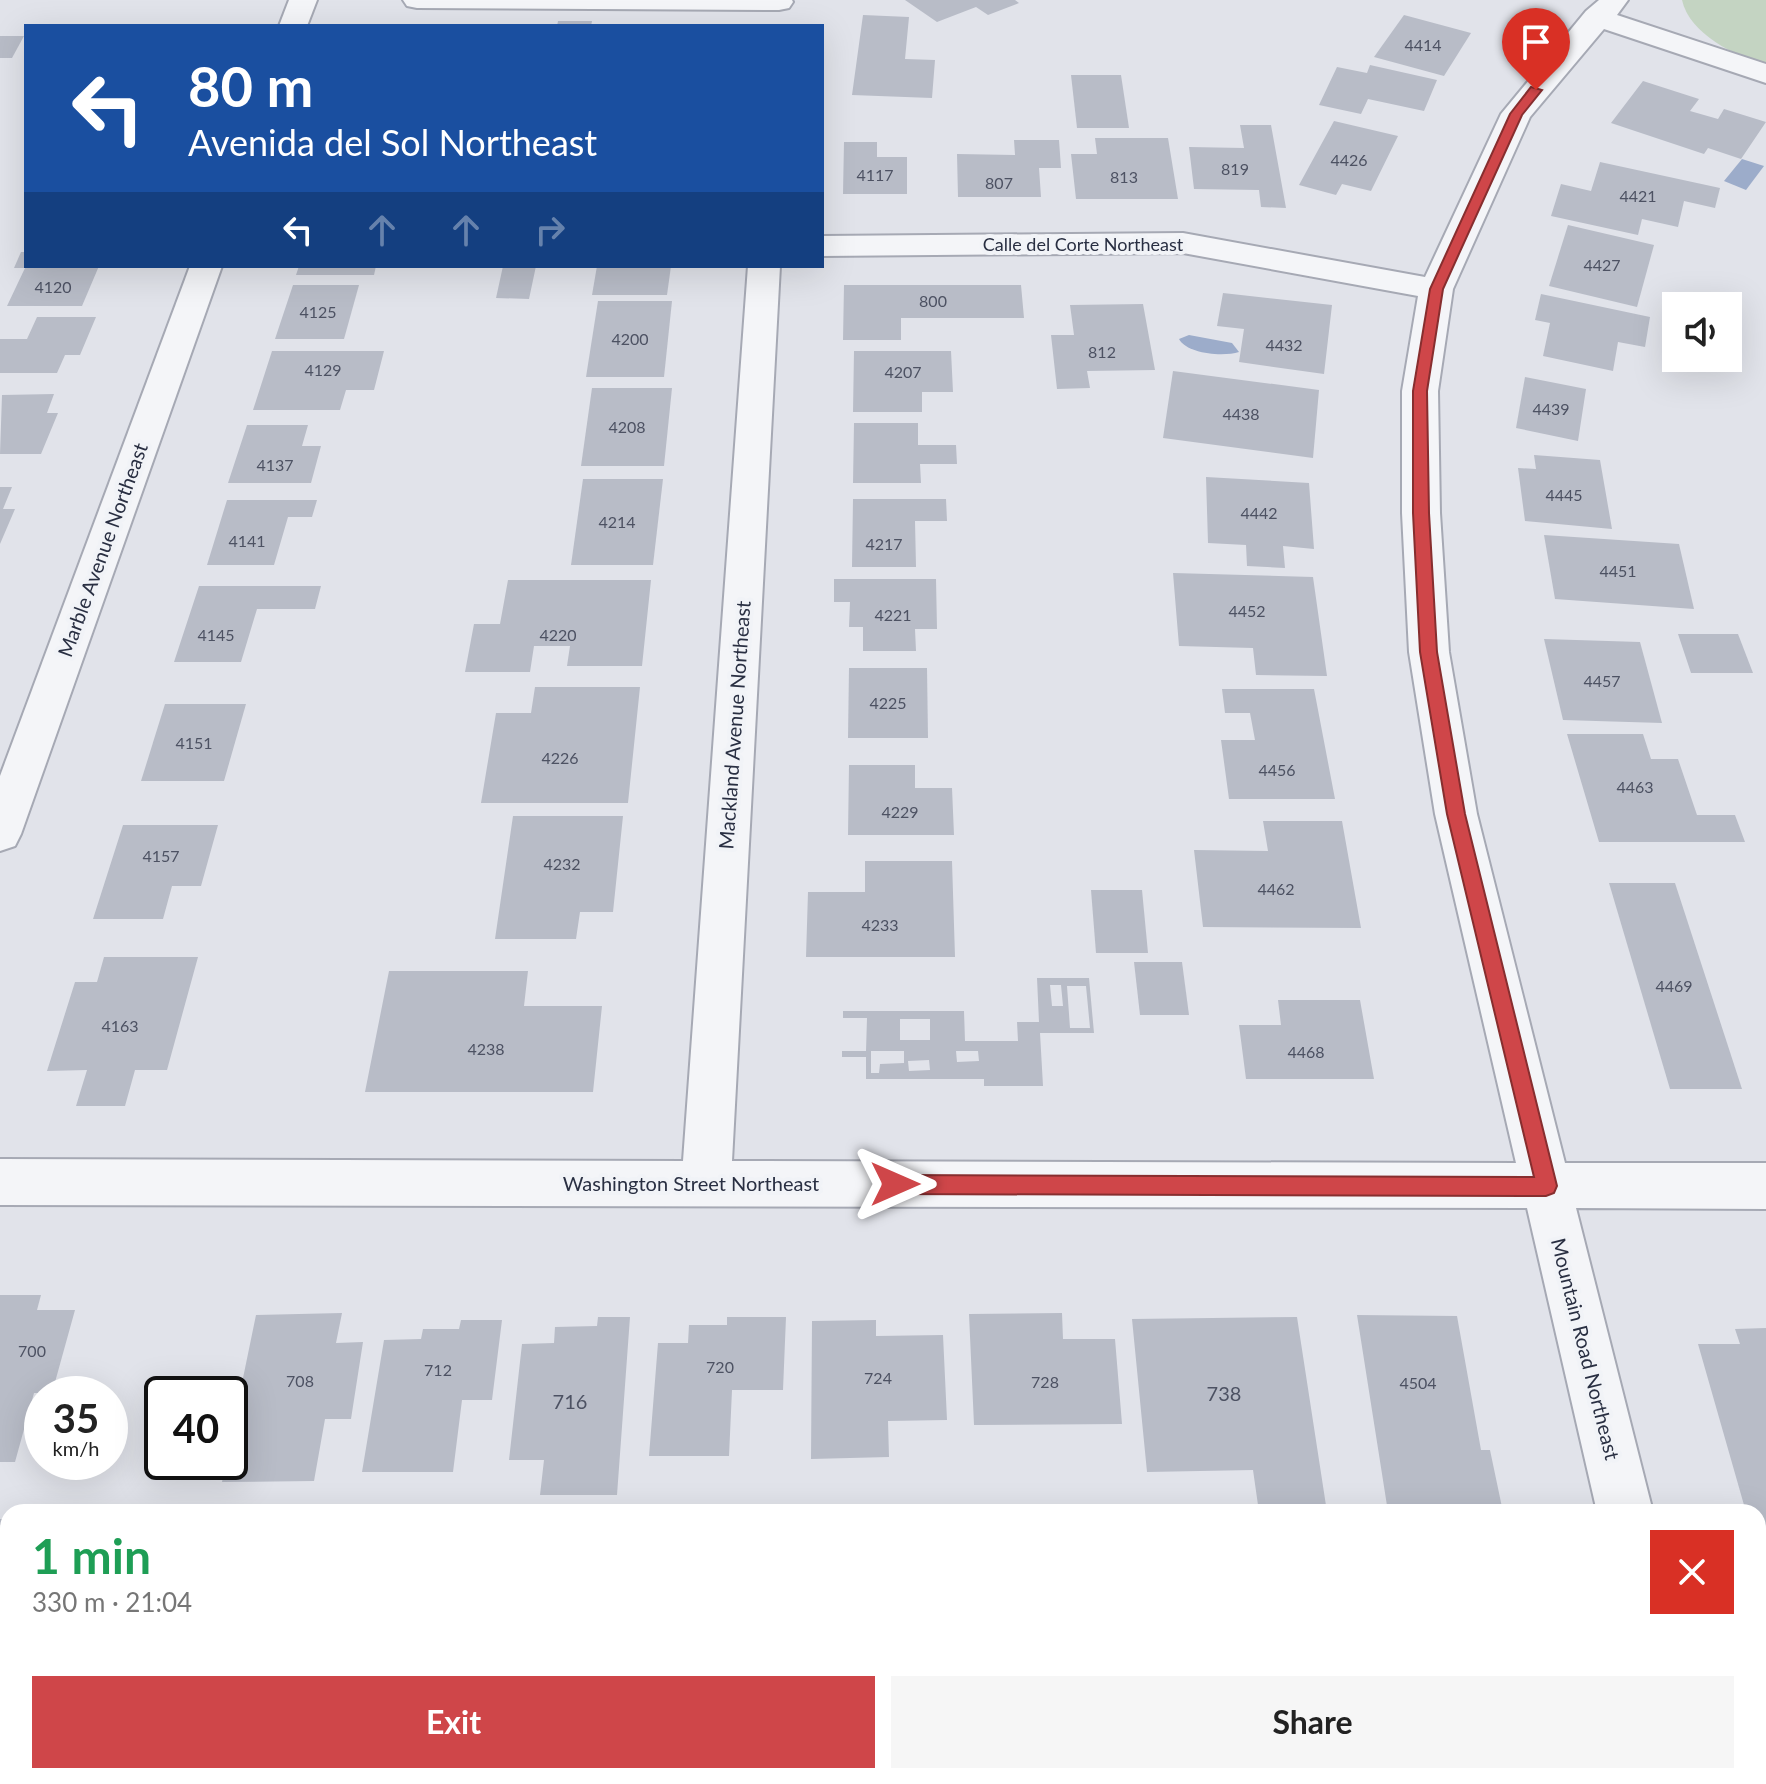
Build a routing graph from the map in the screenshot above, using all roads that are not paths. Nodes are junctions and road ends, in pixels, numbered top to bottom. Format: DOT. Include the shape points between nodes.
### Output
graph roads {
  1 [pos="303,0"];
  2 [pos="417,0"];
  3 [pos="780,9"];
  4 [pos="1605,9"];
  5 [pos="294,24"];
  6 [pos="1766,74"];
  7 [pos="824,246"];
  8 [pos="205,268"];
  9 [pos="764,268"];
  10 [pos="1436,289"];
  11 [pos="0,834"];
  12 [pos="0,1182"];
  13 [pos="706,1183"];
  14 [pos="1546,1186"];
  15 [pos="1766,1186"];
  16 [pos="1623,1504"];
  1 -- 5 [label="street"];
  2 -- 3 [label="street"];
  4 -- 6 [label="street"];
  4 -- 10 [label="street, Mountain Road Northeast" via="1516,114"];
  7 -- 10 [label="street, Calle del Corte Northeast" via="1183,243"];
  8 -- 11 [label="street, Marble Avenue Northeast"];
  9 -- 13 [label="street, Mackland Avenue Northeast"];
  10 -- 14 [label="street, Mountain Road Northeast" via="1420,391 1429,652 1456,814"];
  12 -- 13 [label="street, Washington Street Northeast"];
  13 -- 14 [label="street, Washington Street Northeast"];
  14 -- 15 [label="street, Washington Street Northeast"];
  14 -- 16 [label="street, Mountain Road Northeast"];
}
